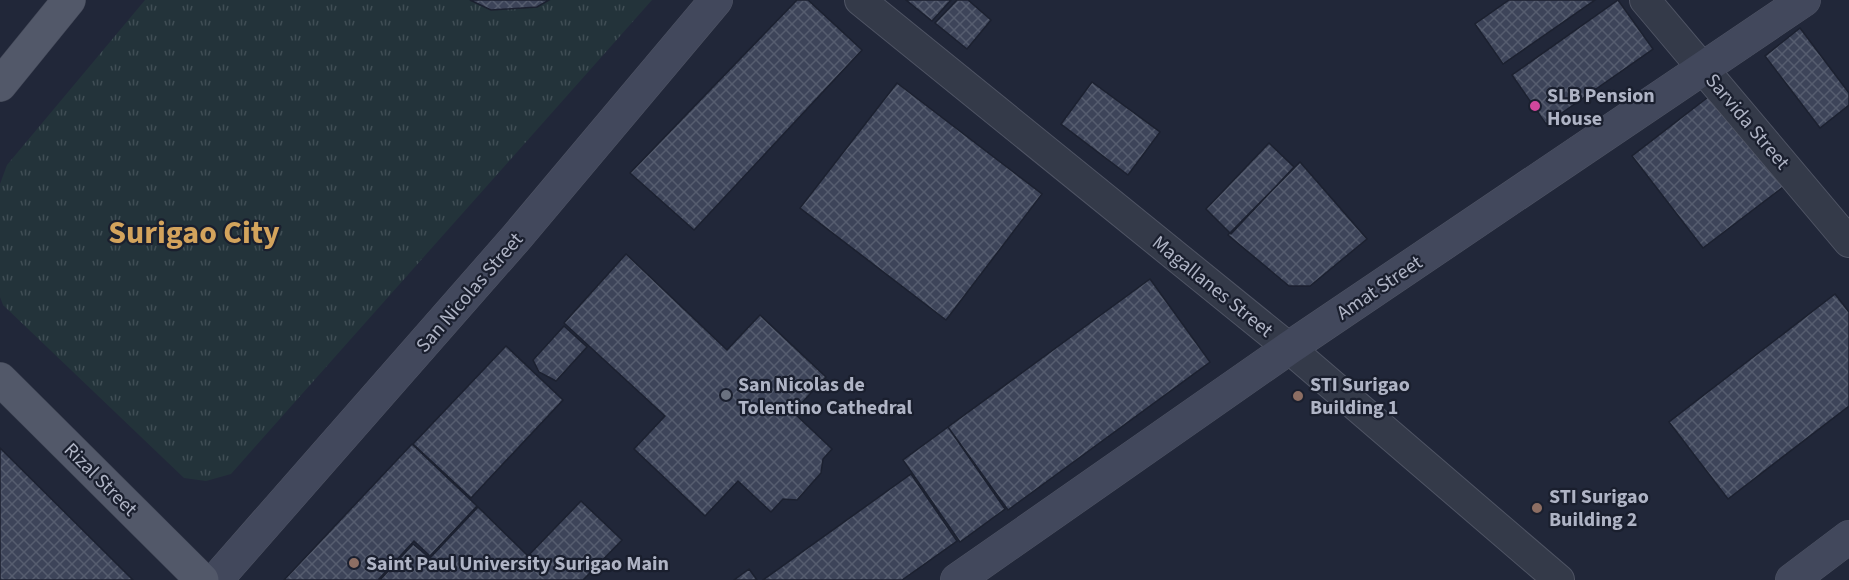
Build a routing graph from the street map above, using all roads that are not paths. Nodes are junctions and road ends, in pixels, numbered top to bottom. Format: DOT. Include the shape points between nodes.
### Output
graph roads {
  1 [pos="69,0"];
  2 [pos="716,0"];
  3 [pos="860,0"];
  4 [pos="1646,0"];
  5 [pos="1804,0"];
  6 [pos="1704,68"];
  7 [pos="0,85"];
  8 [pos="1849,242"];
  9 [pos="1289,348"];
  10 [pos="0,379"];
  11 [pos="1849,537"];
  12 [pos="202,580"];
  13 [pos="216,580"];
  14 [pos="957,580"];
  15 [pos="1559,580"];
  16 [pos="1792,580"];
  1 -- 7 [label="main road"];
  2 -- 13 [label="street, San Nicolas Street" via="516,238"];
  3 -- 9 [label="street, Magallanes Street"];
  4 -- 6 [label="street, Sarvida Street"];
  5 -- 6 [label="street, Amat Street"];
  6 -- 8 [label="street, Sarvida Street"];
  6 -- 9 [label="street, Amat Street"];
  9 -- 14 [label="street, Amat Street"];
  9 -- 15 [label="street, Magallanes Street"];
  10 -- 12 [label="main road, Rizal Street"];
  11 -- 16 [label="street"];
}
